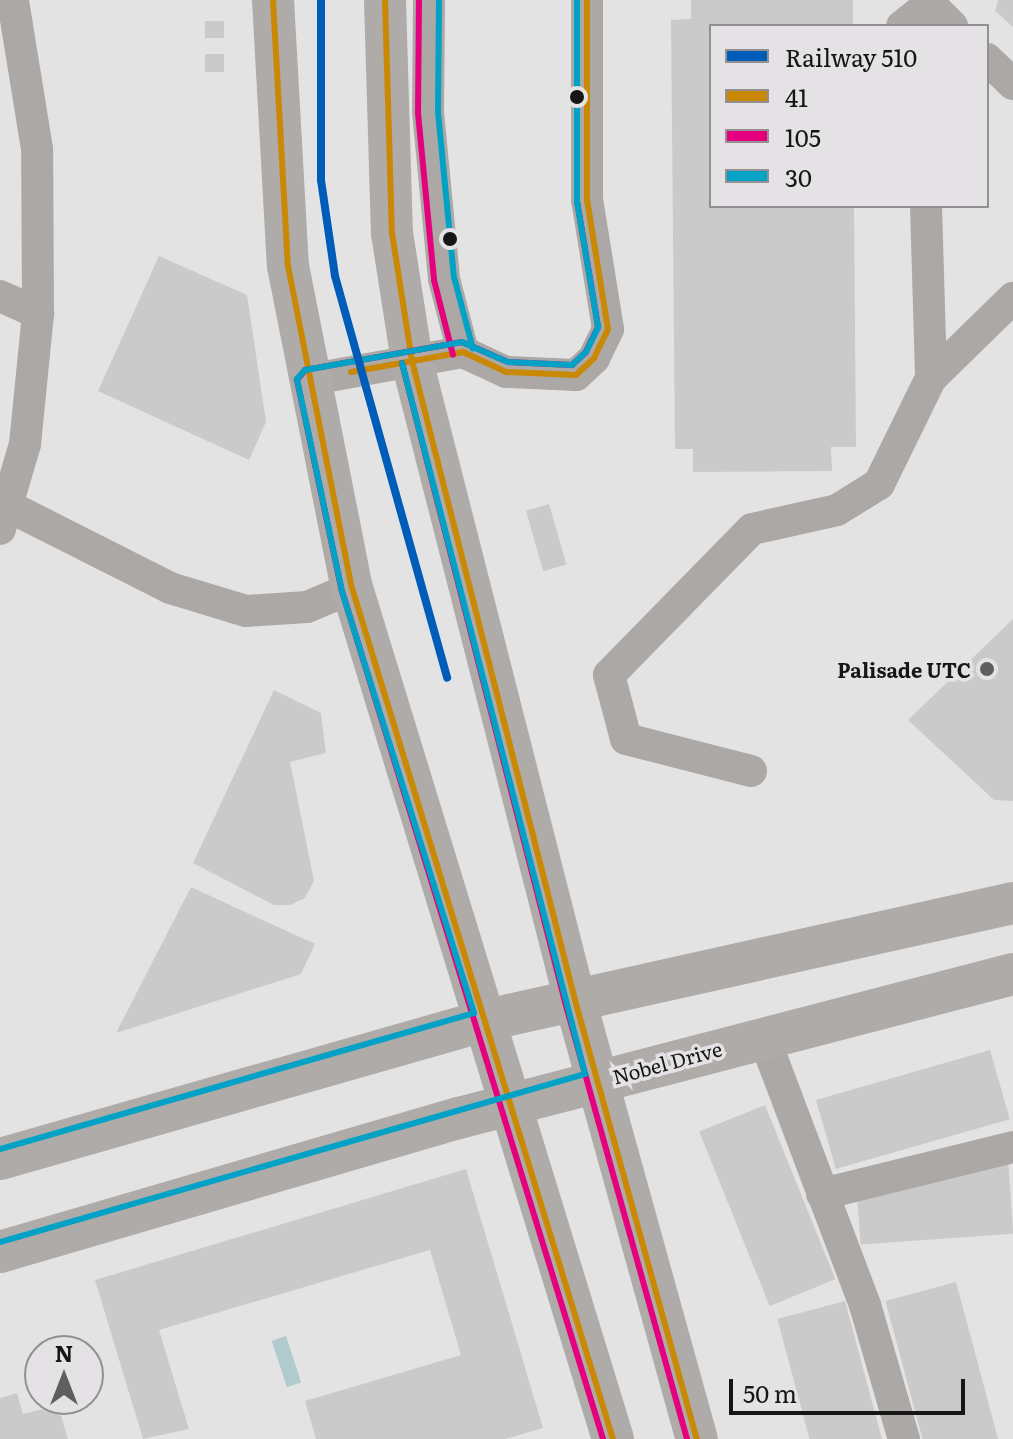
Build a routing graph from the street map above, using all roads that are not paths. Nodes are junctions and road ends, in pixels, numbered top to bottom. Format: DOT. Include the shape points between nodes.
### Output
graph roads {
  1 [pos="13,0"];
  2 [pos="273,0"];
  3 [pos="385,0"];
  4 [pos="429,0"];
  5 [pos="587,0"];
  6 [pos="936,10"];
  7 [pos="906,24"];
  8 [pos="926,208"];
  9 [pos="0,296"];
  10 [pos="1013,298"];
  11 [pos="38,313"];
  12 [pos="463,352"];
  13 [pos="412,361"];
  14 [pos="931,378"];
  15 [pos="307,380"];
  16 [pos="3,517"];
  17 [pos="352,588"];
  18 [pos="751,771"];
  19 [pos="1013,903"];
  20 [pos="1013,974"];
  21 [pos="575,1000"];
  22 [pos="487,1020"];
  23 [pos="763,1035"];
  24 [pos="597,1081"];
  25 [pos="514,1103"];
  26 [pos="1013,1147"];
  27 [pos="0,1159"];
  28 [pos="822,1194"];
  29 [pos="0,1252"];
  30 [pos="613,1439"];
  31 [pos="697,1439"];
  32 [pos="904,1439"];
  1 -- 11 [label="lane" via="37,149"];
  2 -- 15 [label="main road" via="276,150"];
  3 -- 13 [label="main road" via="392,233"];
  4 -- 12 [label="lane" via="428,112 444,279"];
  5 -- 12 [label="lane" via="587,200 608,329 594,358 576,375 506,372"];
  6 -- 7 [label="lane"];
  8 -- 14 [label="lane"];
  9 -- 11 [label="lane"];
  10 -- 14 [label="lane"];
  11 -- 16 [label="lane" via="25,444"];
  12 -- 13 [label="lane"];
  13 -- 15 [label="lane"];
  13 -- 21 [label="main road"];
  14 -- 18 [label="lane" via="879,484 837,510 752,529 609,675 626,739"];
  15 -- 17 [label="main road"];
  16 -- 17 [label="lane" via="170,588 246,611 307,607"];
  17 -- 22 [label="main road"];
  19 -- 21 [label="main road"];
  20 -- 23 [label="main road, Nobel Drive"];
  21 -- 22 [label="main road"];
  21 -- 24 [label="main road"];
  22 -- 25 [label="main road"];
  22 -- 27 [label="main road"];
  23 -- 24 [label="main road, Nobel Drive"];
  23 -- 28 [label="lane"];
  24 -- 25 [label="main road, Nobel Drive"];
  24 -- 31 [label="main road"];
  25 -- 29 [label="main road, Nobel Drive"];
  25 -- 30 [label="main road"];
  26 -- 28 [label="lane"];
  28 -- 32 [label="lane"];
}
